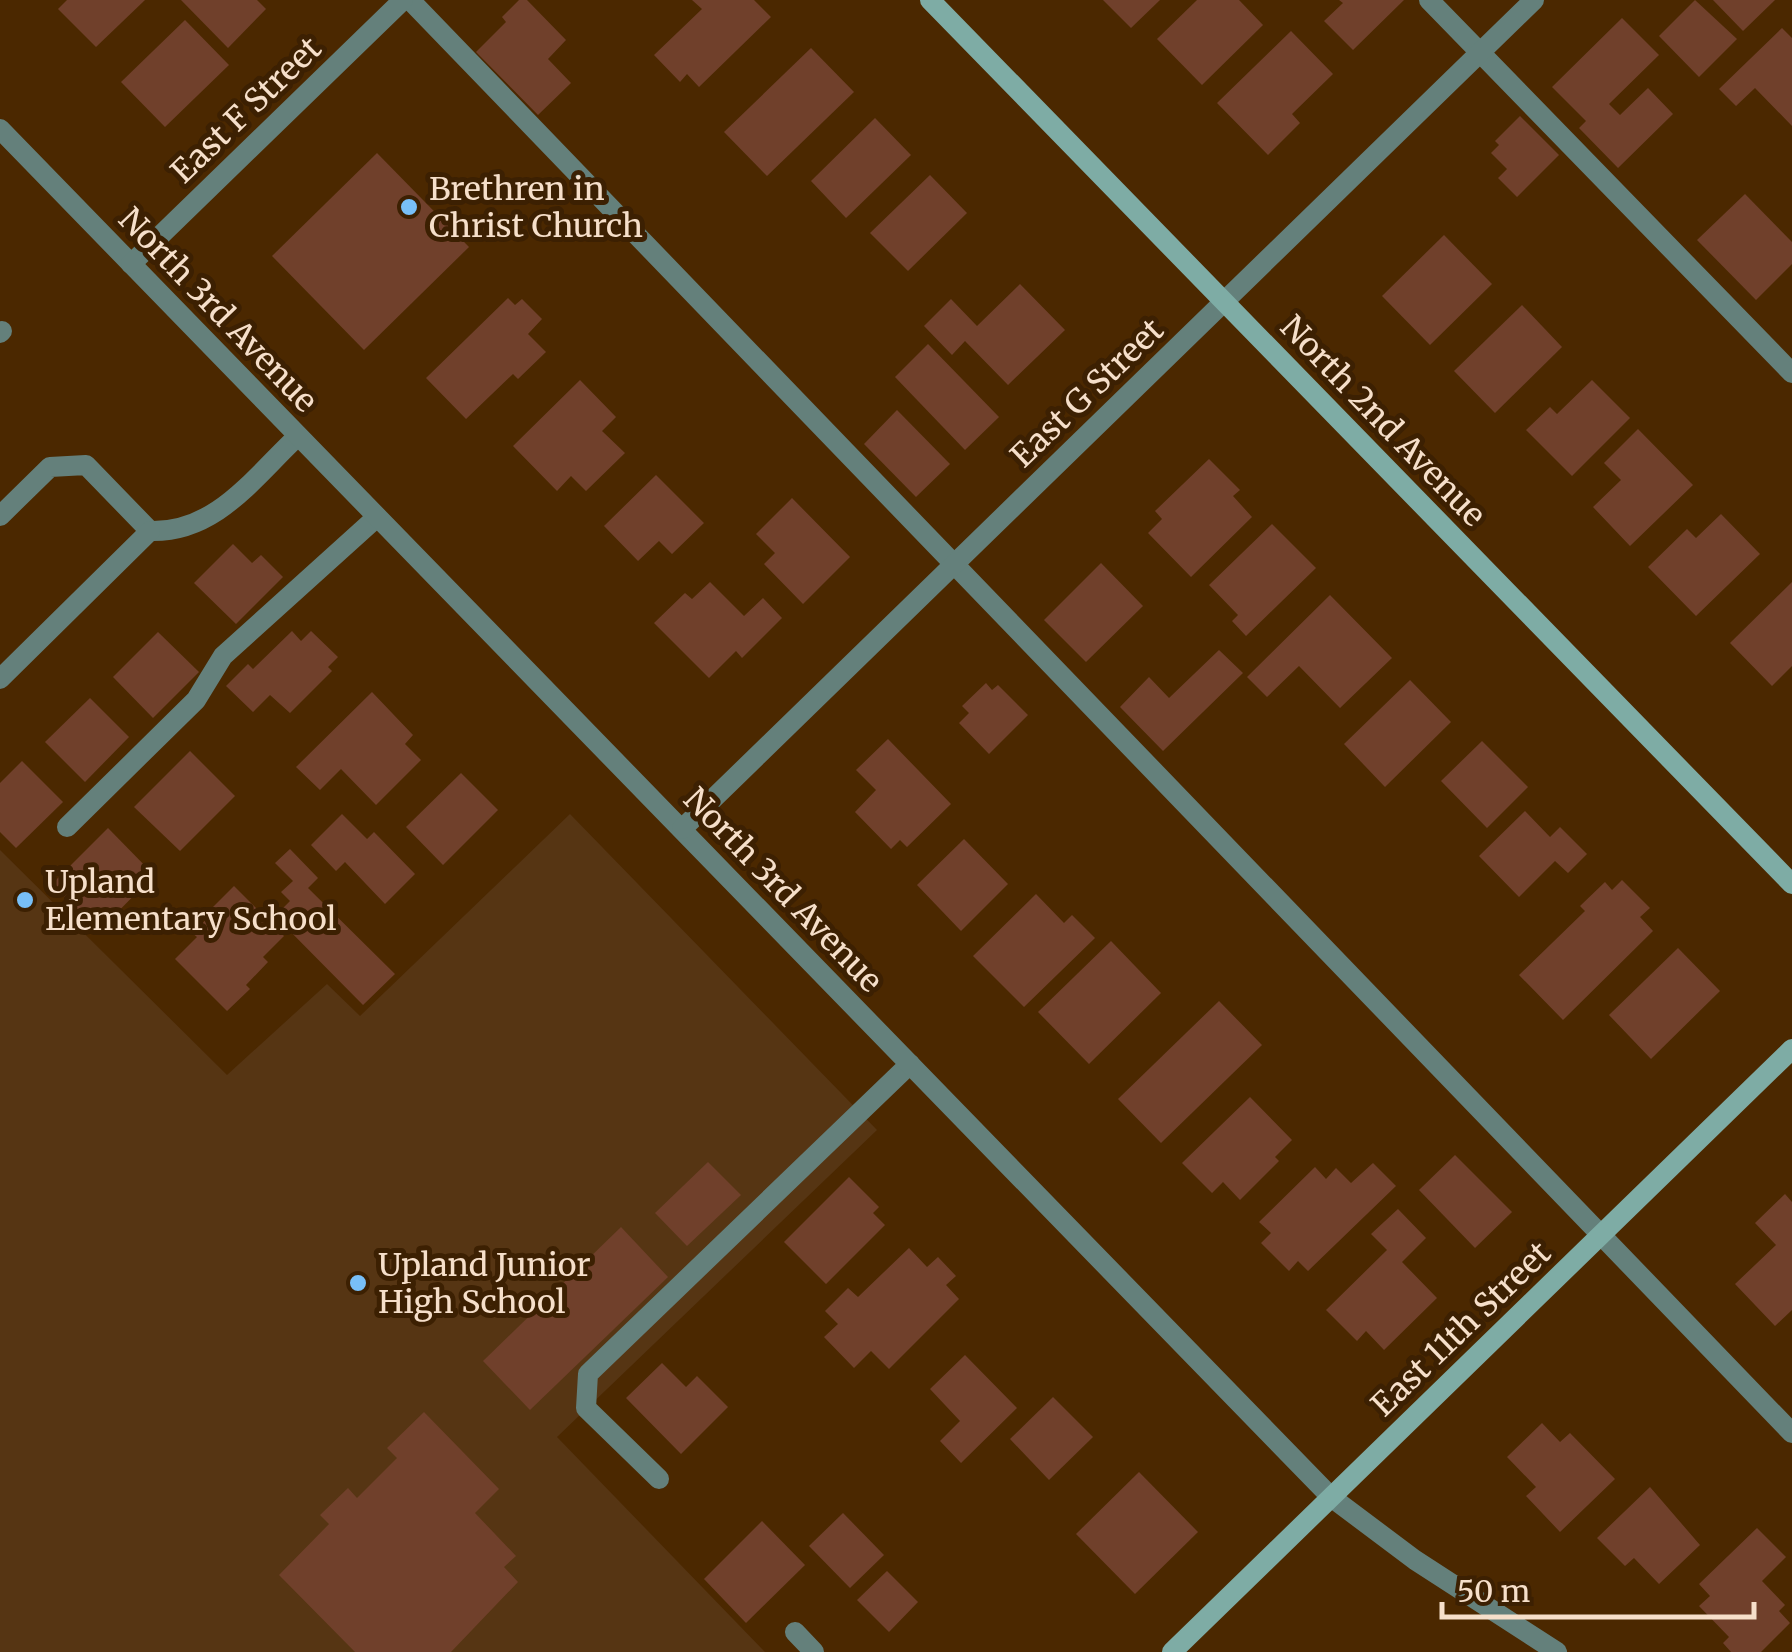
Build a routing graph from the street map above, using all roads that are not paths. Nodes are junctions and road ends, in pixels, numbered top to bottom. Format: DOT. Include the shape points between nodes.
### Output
graph roads {
  1 [pos="406,0"];
  2 [pos="930,0"];
  3 [pos="1429,0"];
  4 [pos="1534,0"];
  5 [pos="1480,53"];
  6 [pos="0,129"];
  7 [pos="131,264"];
  8 [pos="1224,300"];
  9 [pos="1792,372"];
  10 [pos="298,436"];
  11 [pos="0,516"];
  12 [pos="377,517"];
  13 [pos="150,530"];
  14 [pos="954,565"];
  15 [pos="0,678"];
  16 [pos="67,826"];
  17 [pos="682,829"];
  18 [pos="1792,884"];
  19 [pos="1792,1048"];
  20 [pos="910,1064"];
  21 [pos="1600,1236"];
  22 [pos="1792,1434"];
  23 [pos="659,1480"];
  24 [pos="1331,1497"];
  25 [pos="796,1632"];
  26 [pos="814,1652"];
  27 [pos="1172,1652"];
  28 [pos="1557,1652"];
  1 -- 7 [label="street, East F Street"];
  1 -- 14 [label="street"];
  2 -- 8 [label="street, North 2nd Avenue"];
  3 -- 5 [label="street"];
  4 -- 5 [label="street, East G Street"];
  5 -- 8 [label="street, East G Street"];
  5 -- 9 [label="street"];
  6 -- 7 [label="street, North 3rd Avenue"];
  7 -- 10 [label="street, North 3rd Avenue"];
  8 -- 14 [label="street, East G Street"];
  8 -- 18 [label="street, North 2nd Avenue"];
  10 -- 12 [label="street, North 3rd Avenue"];
  10 -- 13 [label="street" via="194,528"];
  11 -- 13 [label="street" via="50,467 86,465"];
  12 -- 16 [label="street" via="223,656 196,700"];
  12 -- 17 [label="street, North 3rd Avenue"];
  13 -- 15 [label="street"];
  14 -- 17 [label="street, East G Street"];
  14 -- 21 [label="street"];
  17 -- 20 [label="street, North 3rd Avenue"];
  19 -- 21 [label="street, East 11th Street"];
  20 -- 23 [label="street" via="588,1374 586,1408"];
  20 -- 24 [label="street, North 3rd Avenue"];
  21 -- 22 [label="street"];
  21 -- 24 [label="street, East 11th Street"];
  24 -- 27 [label="street, East 11th Street"];
  24 -- 28 [label="street, North 3rd Avenue"];
  25 -- 26 [label="street"];
}
